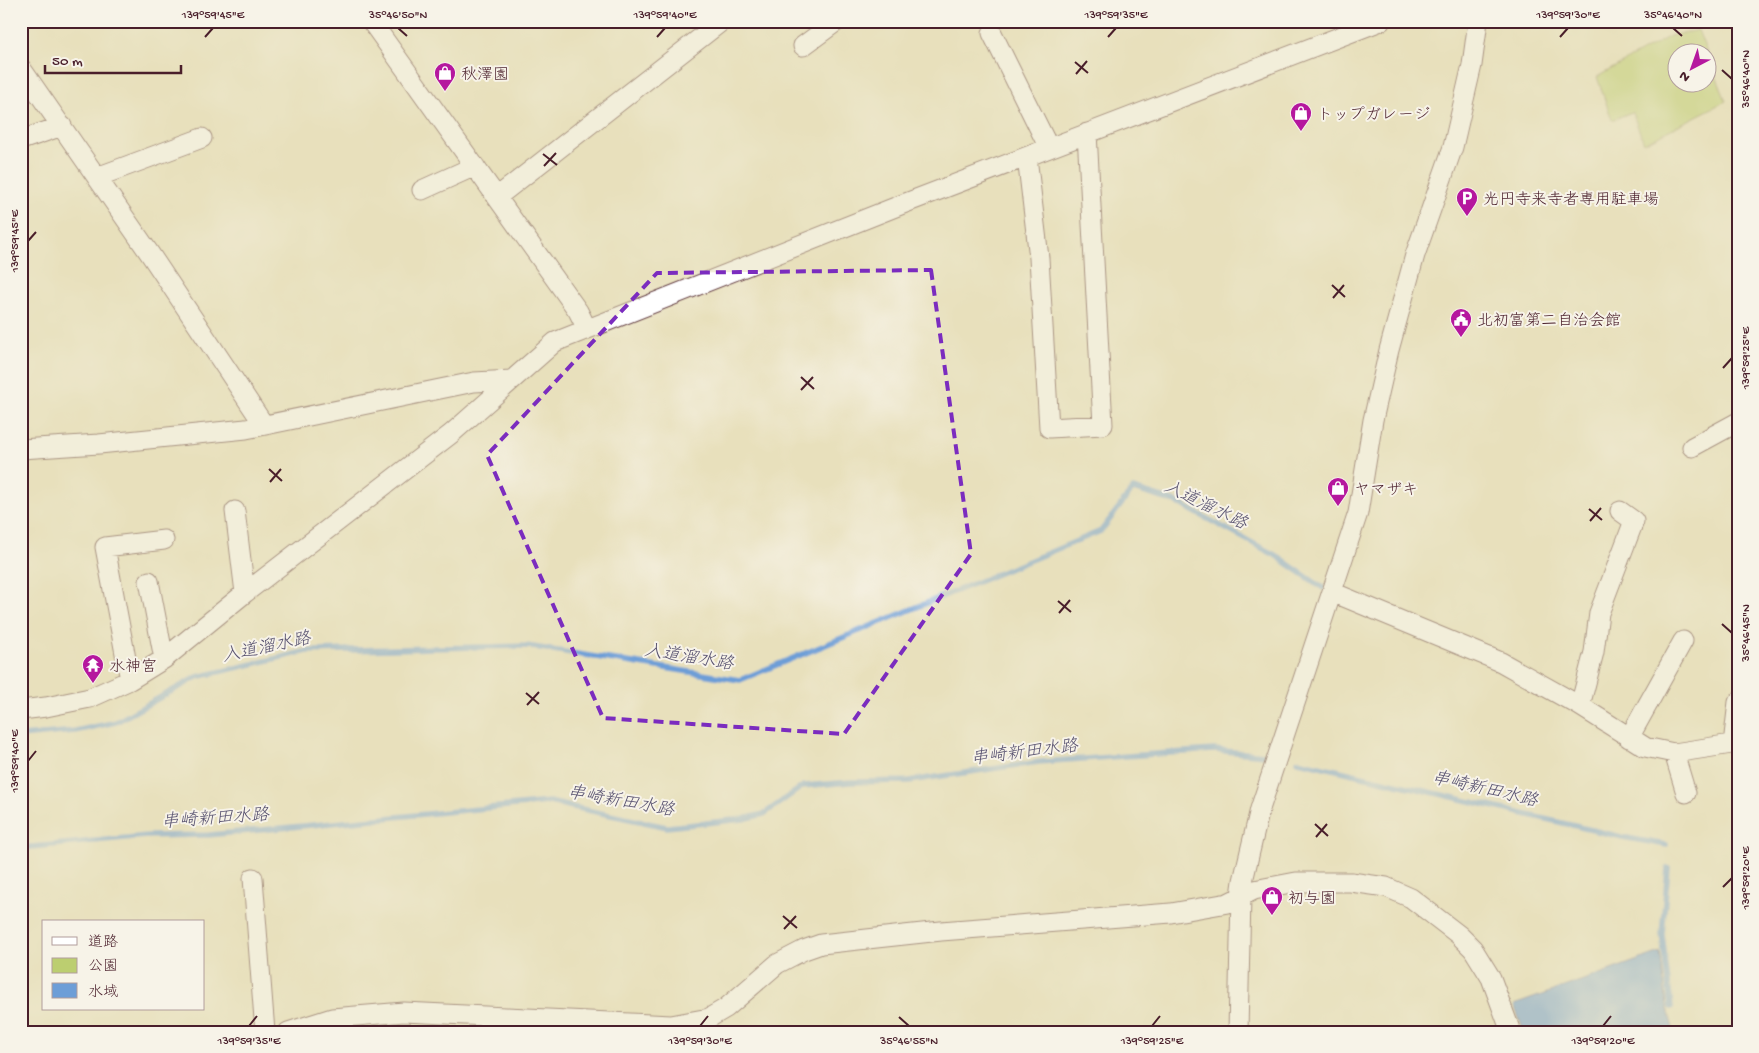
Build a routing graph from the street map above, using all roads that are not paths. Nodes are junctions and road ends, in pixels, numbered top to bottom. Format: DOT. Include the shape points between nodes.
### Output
graph roads {
  1 [pos="371,21"];
  2 [pos="722,21"];
  3 [pos="837,21"];
  4 [pos="1381,21"];
  5 [pos="1478,21"];
  6 [pos="992,33"];
  7 [pos="803,46"];
  8 [pos="21,68"];
  9 [pos="62,126"];
  10 [pos="1087,133"];
  11 [pos="202,138"];
  12 [pos="21,140"];
  13 [pos="1048,148"];
  14 [pos="1027,157"];
  15 [pos="475,166"];
  16 [pos="97,178"];
  17 [pos="422,190"];
  18 [pos="497,197"];
  19 [pos="587,329"];
  20 [pos="512,380"];
  21 [pos="1738,422"];
  22 [pos="264,425"];
  23 [pos="1692,446"];
  24 [pos="21,449"];
  25 [pos="235,511"];
  26 [pos="1620,511"];
  27 [pos="164,540"];
  28 [pos="149,581"];
  29 [pos="1332,592"];
  30 [pos="244,594"];
  31 [pos="1684,641"];
  32 [pos="164,659"];
  33 [pos="130,680"];
  34 [pos="1738,702"];
  35 [pos="1580,706"];
  36 [pos="21,710"];
  37 [pos="1629,738"];
  38 [pos="1736,744"];
  39 [pos="1674,753"];
  40 [pos="1686,793"];
  41 [pos="253,878"];
  42 [pos="1241,896"];
  43 [pos="265,1032"];
  44 [pos="288,1032"];
  45 [pos="1238,1032"];
  46 [pos="1511,1032"];
  1 -- 15 [label="street"];
  2 -- 18 [label="street"];
  3 -- 7 [label="street"];
  4 -- 10 [label="street"];
  5 -- 29 [label="street" via="1472,65 1453,147 1415,255 1396,322 1373,420 1358,513"];
  6 -- 13 [label="street"];
  8 -- 9 [label="street"];
  9 -- 12 [label="street"];
  9 -- 16 [label="street"];
  10 -- 13 [label="street"];
  10 -- 14 [label="street" via="1103,424 1049,428 1039,258"];
  11 -- 16 [label="street"];
  13 -- 14 [label="street"];
  14 -- 19 [label="street"];
  15 -- 17 [label="street"];
  15 -- 18 [label="street"];
  16 -- 22 [label="street"];
  18 -- 19 [label="street" via="578,311"];
  19 -- 20 [label="street" via="555,342"];
  20 -- 22 [label="street" via="474,382"];
  20 -- 30 [label="street" via="451,434"];
  21 -- 23 [label="street"];
  22 -- 24 [label="street" via="99,444"];
  25 -- 30 [label="street"];
  26 -- 35 [label="street" via="1634,520 1599,613 1594,652"];
  27 -- 33 [label="street" via="106,547"];
  28 -- 32 [label="street"];
  29 -- 35 [label="street" via="1501,662"];
  29 -- 42 [label="street" via="1260,809"];
  30 -- 32 [label="street"];
  31 -- 37 [label="street"];
  32 -- 33 [label="street"];
  33 -- 36 [label="street" via="90,698"];
  34 -- 38 [label="street"];
  35 -- 37 [label="street"];
  37 -- 39 [label="street" via="1646,747"];
  38 -- 39 [label="street"];
  39 -- 40 [label="street"];
  41 -- 43 [label="street"];
  42 -- 44 [label="street" via="1228,902 1171,913 822,944 777,964 726,1008 709,1018 671,1024 404,1012 332,1018"];
  42 -- 45 [label="street"];
  42 -- 46 [label="street" via="1254,890 1296,882 1351,882 1386,887 1411,898 1473,949 1491,978"];
}
